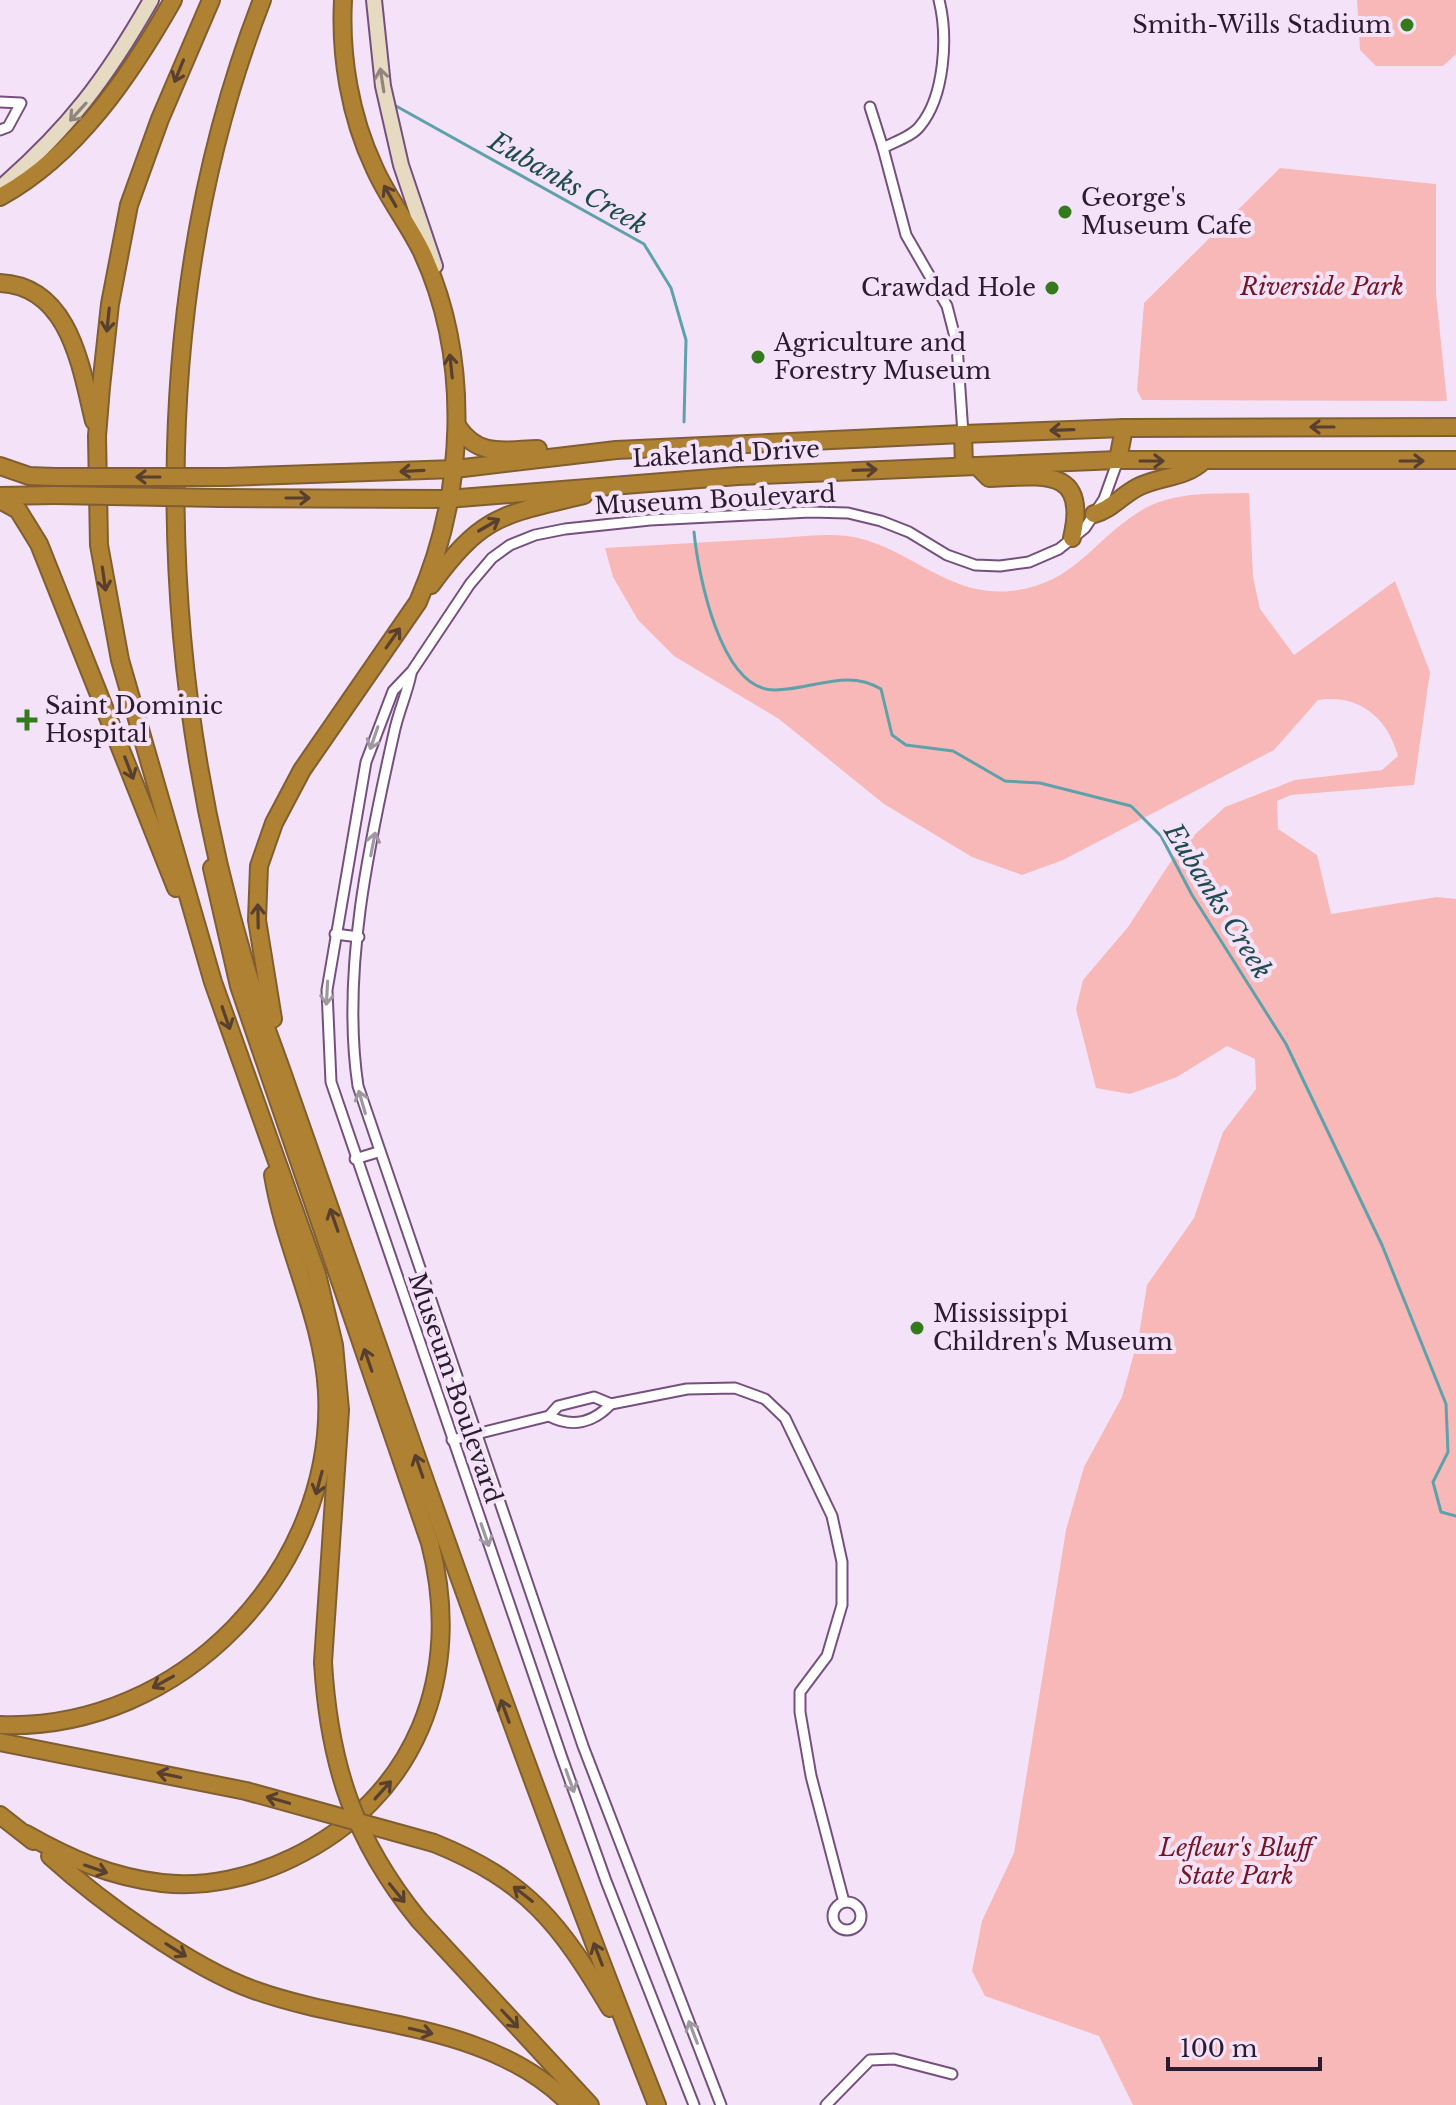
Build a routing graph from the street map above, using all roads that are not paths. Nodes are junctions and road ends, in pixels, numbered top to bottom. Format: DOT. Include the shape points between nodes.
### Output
graph roads {
  1 [pos="151,0"];
  2 [pos="173,0"];
  3 [pos="211,0"];
  4 [pos="262,0"];
  5 [pos="343,0"];
  6 [pos="374,0"];
  7 [pos="939,0"];
  8 [pos="0,102"];
  9 [pos="870,107"];
  10 [pos="0,130"];
  11 [pos="883,148"];
  12 [pos="0,188"];
  13 [pos="0,197"];
  14 [pos="0,283"];
  15 [pos="446,317"];
  16 [pos="458,427"];
  17 [pos="1456,427"];
  18 [pos="1124,428"];
  19 [pos="963,434"];
  20 [pos="97,436"];
  21 [pos="1456,441"];
  22 [pos="616,450"];
  23 [pos="1118,460"];
  24 [pos="1456,460"];
  25 [pos="1203,461"];
  26 [pos="0,466"];
  27 [pos="970,466"];
  28 [pos="455,469"];
  29 [pos="635,483"];
  30 [pos="0,498"];
  31 [pos="447,499"];
  32 [pos="1094,514"];
  33 [pos="1072,538"];
  34 [pos="418,602"];
  35 [pos="412,671"];
  36 [pos="203,794"];
  37 [pos="335,934"];
  38 [pos="359,937"];
  39 [pos="213,982"];
  40 [pos="284,1076"];
  41 [pos="266,1134"];
  42 [pos="378,1152"];
  43 [pos="355,1159"];
  44 [pos="611,1404"];
  45 [pos="549,1416"];
  46 [pos="475,1433"];
  47 [pos="452,1440"];
  48 [pos="0,1725"];
  49 [pos="0,1742"];
  50 [pos="0,1815"];
  51 [pos="26,1834"];
  52 [pos="844,1902"];
  53 [pos="634,2047"];
  54 [pos="952,2074"];
  55 [pos="571,2105"];
  56 [pos="590,2105"];
  57 [pos="657,2105"];
  58 [pos="694,2105"];
  59 [pos="721,2105"];
  60 [pos="826,2105"];
  1 -- 12 [label="street, one-way" via="90,98 45,149"];
  2 -- 13 [label="highway" via="93,118 53,158"];
  3 -- 20 [label="highway, one-way" via="129,205 110,304"];
  4 -- 36 [label="highway" via="232,77 183,322 175,536 184,658"];
  15 -- 5 [label="highway, one-way" via="422,252 374,168 357,123 347,74"];
  15 -- 6 [label="street, one-way" via="386,99"];
  7 -- 11 [label="street" via="943,15 935,103 919,129"];
  8 -- 10 [label="street" via="21,103 8,127"];
  9 -- 11 [label="street"];
  11 -- 19 [label="street" via="906,235 947,306 957,345"];
  14 -- 20 [label="highway" via="37,295 57,313 72,337"];
  16 -- 15 [label="highway, one-way"];
  16 -- 22 [label="highway" via="467,440 487,451"];
  16 -- 28 [label="highway"];
  17 -- 18 [label="highway, Lakeland Drive, one-way"];
  17 -- 21 [label="highway"];
  18 -- 19 [label="highway, Lakeland Drive, one-way"];
  18 -- 23 [label="highway"];
  19 -- 22 [label="highway, Lakeland Drive"];
  19 -- 27 [label="highway"];
  20 -- 39 [label="highway, one-way" via="99,545 108,607"];
  22 -- 28 [label="highway, Lakeland Drive"];
  23 -- 25 [label="highway, Lakeland Drive, one-way"];
  23 -- 27 [label="highway, Lakeland Drive"];
  23 -- 32 [label="street, Museum Boulevard"];
  25 -- 24 [label="highway, Lakeland Drive, one-way"];
  25 -- 32 [label="highway" via="1192,472 1157,479"];
  28 -- 26 [label="highway, Lakeland Drive, one-way, bridge" via="55,477 29,476"];
  29 -- 27 [label="highway, Lakeland Drive, one-way"];
  27 -- 33 [label="highway" via="989,478 1057,478 1078,506"];
  28 -- 31 [label="highway"];
  29 -- 31 [label="highway, Lakeland Drive"];
  34 -- 29 [label="highway, one-way" via="459,547 486,524 528,507"];
  30 -- 31 [label="highway, Lakeland Drive, one-way, bridge"];
  30 -- 39 [label="highway, one-way" via="18,510 39,544"];
  31 -- 34 [label="highway" via="431,574"];
  32 -- 33 [label="street, Museum Boulevard"];
  33 -- 35 [label="street, Museum Boulevard" via="1029,562 1000,566 975,565 909,532 848,513 650,520 535,535 510,545 480,570"];
  40 -- 34 [label="highway, one-way" via="257,920 259,866 302,770"];
  35 -- 37 [label="street, Museum Boulevard, one-way" via="393,691 366,762"];
  38 -- 35 [label="street, Museum Boulevard, one-way" via="394,730"];
  36 -- 40 [label="highway" via="245,964"];
  51 -- 36 [label="highway, one-way" via="104,1872 165,1883 225,1880 278,1865 343,1828 394,1777 422,1725 439,1666 441,1606 430,1543 239,986 214,888"];
  37 -- 38 [label="street"];
  37 -- 43 [label="street, Museum Boulevard, one-way" via="327,1045 331,1082"];
  42 -- 38 [label="street, Museum Boulevard, one-way" via="351,1043"];
  39 -- 41 [label="highway, one-way"];
  53 -- 40 [label="highway, one-way" via="493,1679"];
  41 -- 48 [label="highway, one-way" via="278,1206 314,1318 327,1388 323,1468 301,1535 249,1613 183,1671 102,1710"];
  41 -- 56 [label="highway, one-way, bridge" via="317,1274 338,1376 338,1458 323,1662 331,1736 352,1810 386,1879 419,1920"];
  42 -- 43 [label="street"];
  42 -- 46 [label="street, Museum Boulevard"];
  43 -- 47 [label="street, Museum Boulevard"];
  44 -- 45 [label="street" via="594,1397 558,1406"];
  44 -- 45 [label="street" via="598,1418 565,1424"];
  44 -- 52 [label="street" via="700,1389 735,1388 765,1399 785,1418 832,1516 842,1562 842,1605 827,1656 800,1692 800,1712"];
  45 -- 46 [label="street"];
  46 -- 47 [label="street"];
  59 -- 46 [label="street, Museum Boulevard, one-way" via="583,1746"];
  47 -- 58 [label="street, Museum Boulevard, one-way" via="606,1881"];
  53 -- 49 [label="highway, one-way, bridge" via="554,1921 495,1874 434,1843 246,1791"];
  50 -- 51 [label="highway"];
  51 -- 55 [label="highway, one-way" via="112,1904 211,1971 255,1990 458,2039 532,2072"];
  53 -- 57 [label="highway"];
  54 -- 60 [label="street" via="894,2059 870,2060"];
}
